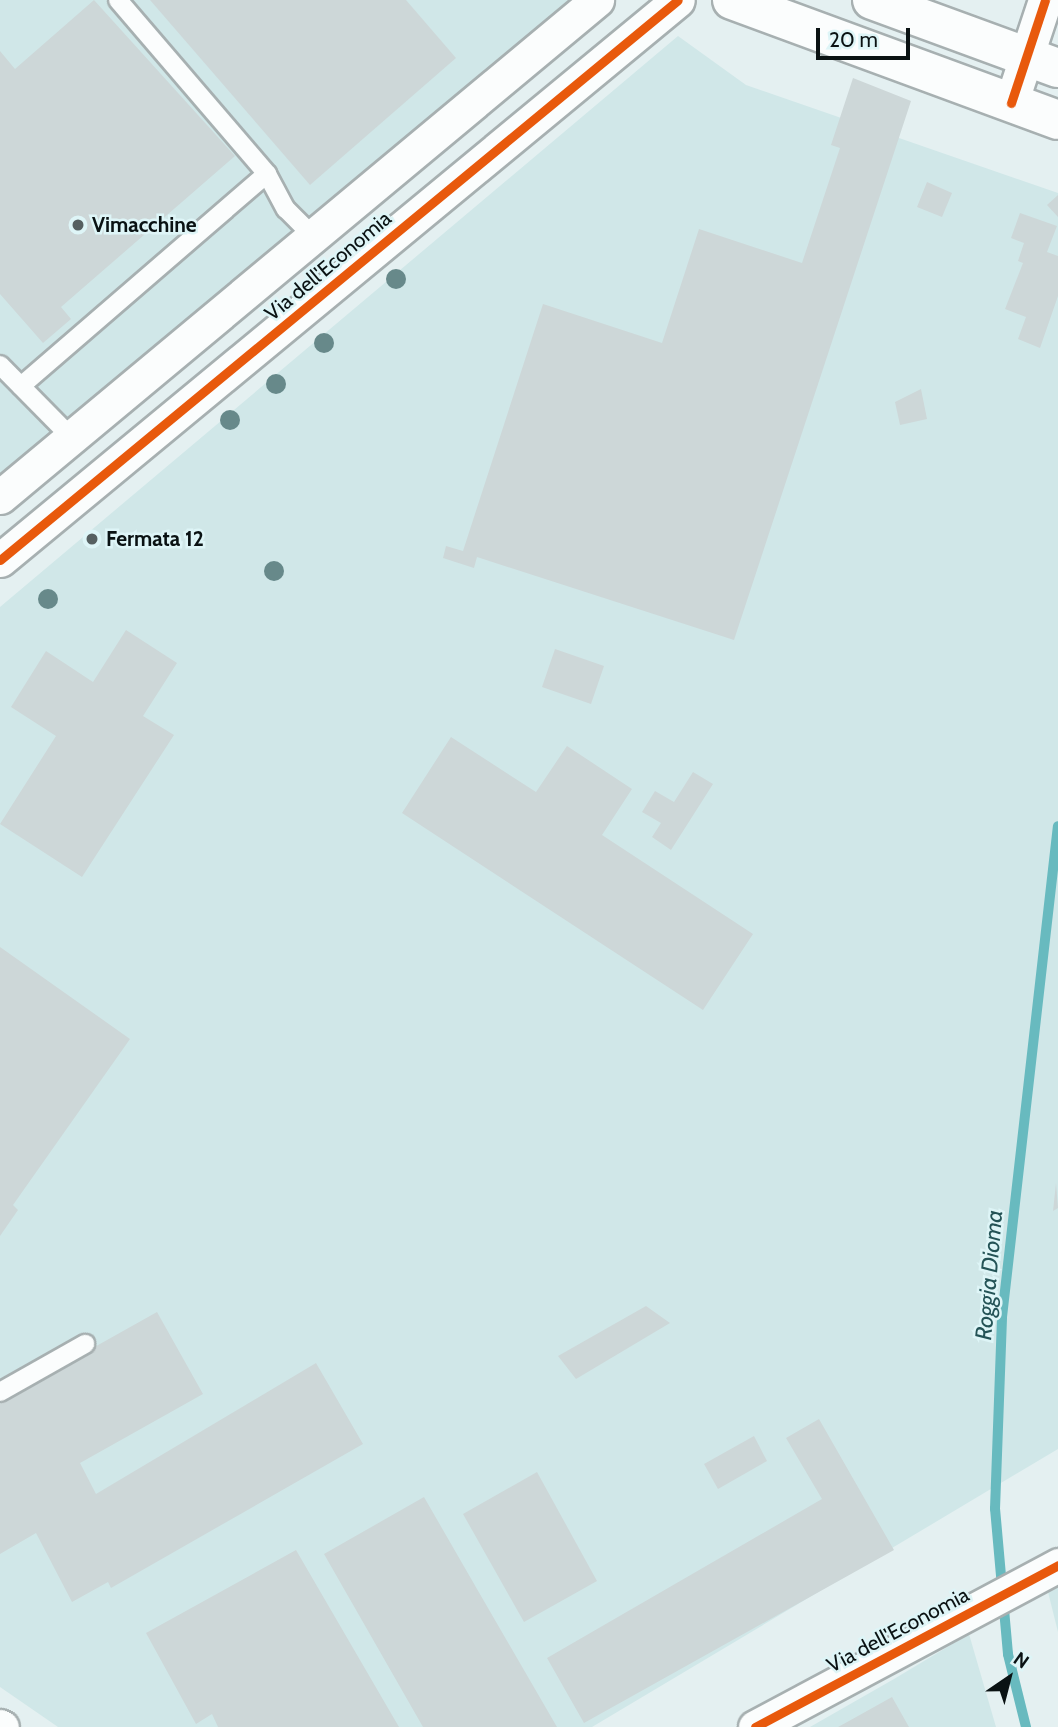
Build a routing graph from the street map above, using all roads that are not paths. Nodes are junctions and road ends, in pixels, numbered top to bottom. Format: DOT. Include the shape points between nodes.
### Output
graph roads {
  1 [pos="118,0"];
  2 [pos="597,0"];
  3 [pos="678,0"];
  4 [pos="732,0"];
  5 [pos="872,0"];
  6 [pos="1045,0"];
  7 [pos="1042,62"];
  8 [pos="1011,103"];
  9 [pos="1058,120"];
  10 [pos="267,174"];
  11 [pos="314,237"];
  12 [pos="0,365"];
  13 [pos="21,386"];
  14 [pos="72,438"];
  15 [pos="0,498"];
  16 [pos="0,560"];
  17 [pos="85,1344"];
  18 [pos="0,1392"];
  19 [pos="1058,1564"];
  20 [pos="755,1727"];
  1 -- 10 [label="lane"];
  2 -- 11 [label="street, Via dell'Economia"];
  3 -- 16 [label="street, Via dell'Economia"];
  4 -- 8 [label="main road"];
  5 -- 7 [label="main road"];
  6 -- 7 [label="street"];
  7 -- 8 [label="street"];
  8 -- 9 [label="main road"];
  10 -- 11 [label="lane" via="286,209"];
  10 -- 13 [label="lane"];
  11 -- 14 [label="street, Via dell'Economia"];
  12 -- 13 [label="lane"];
  13 -- 14 [label="lane"];
  14 -- 15 [label="street, Via dell'Economia"];
  17 -- 18 [label="lane"];
  19 -- 20 [label="street, Via dell'Economia"];
}
